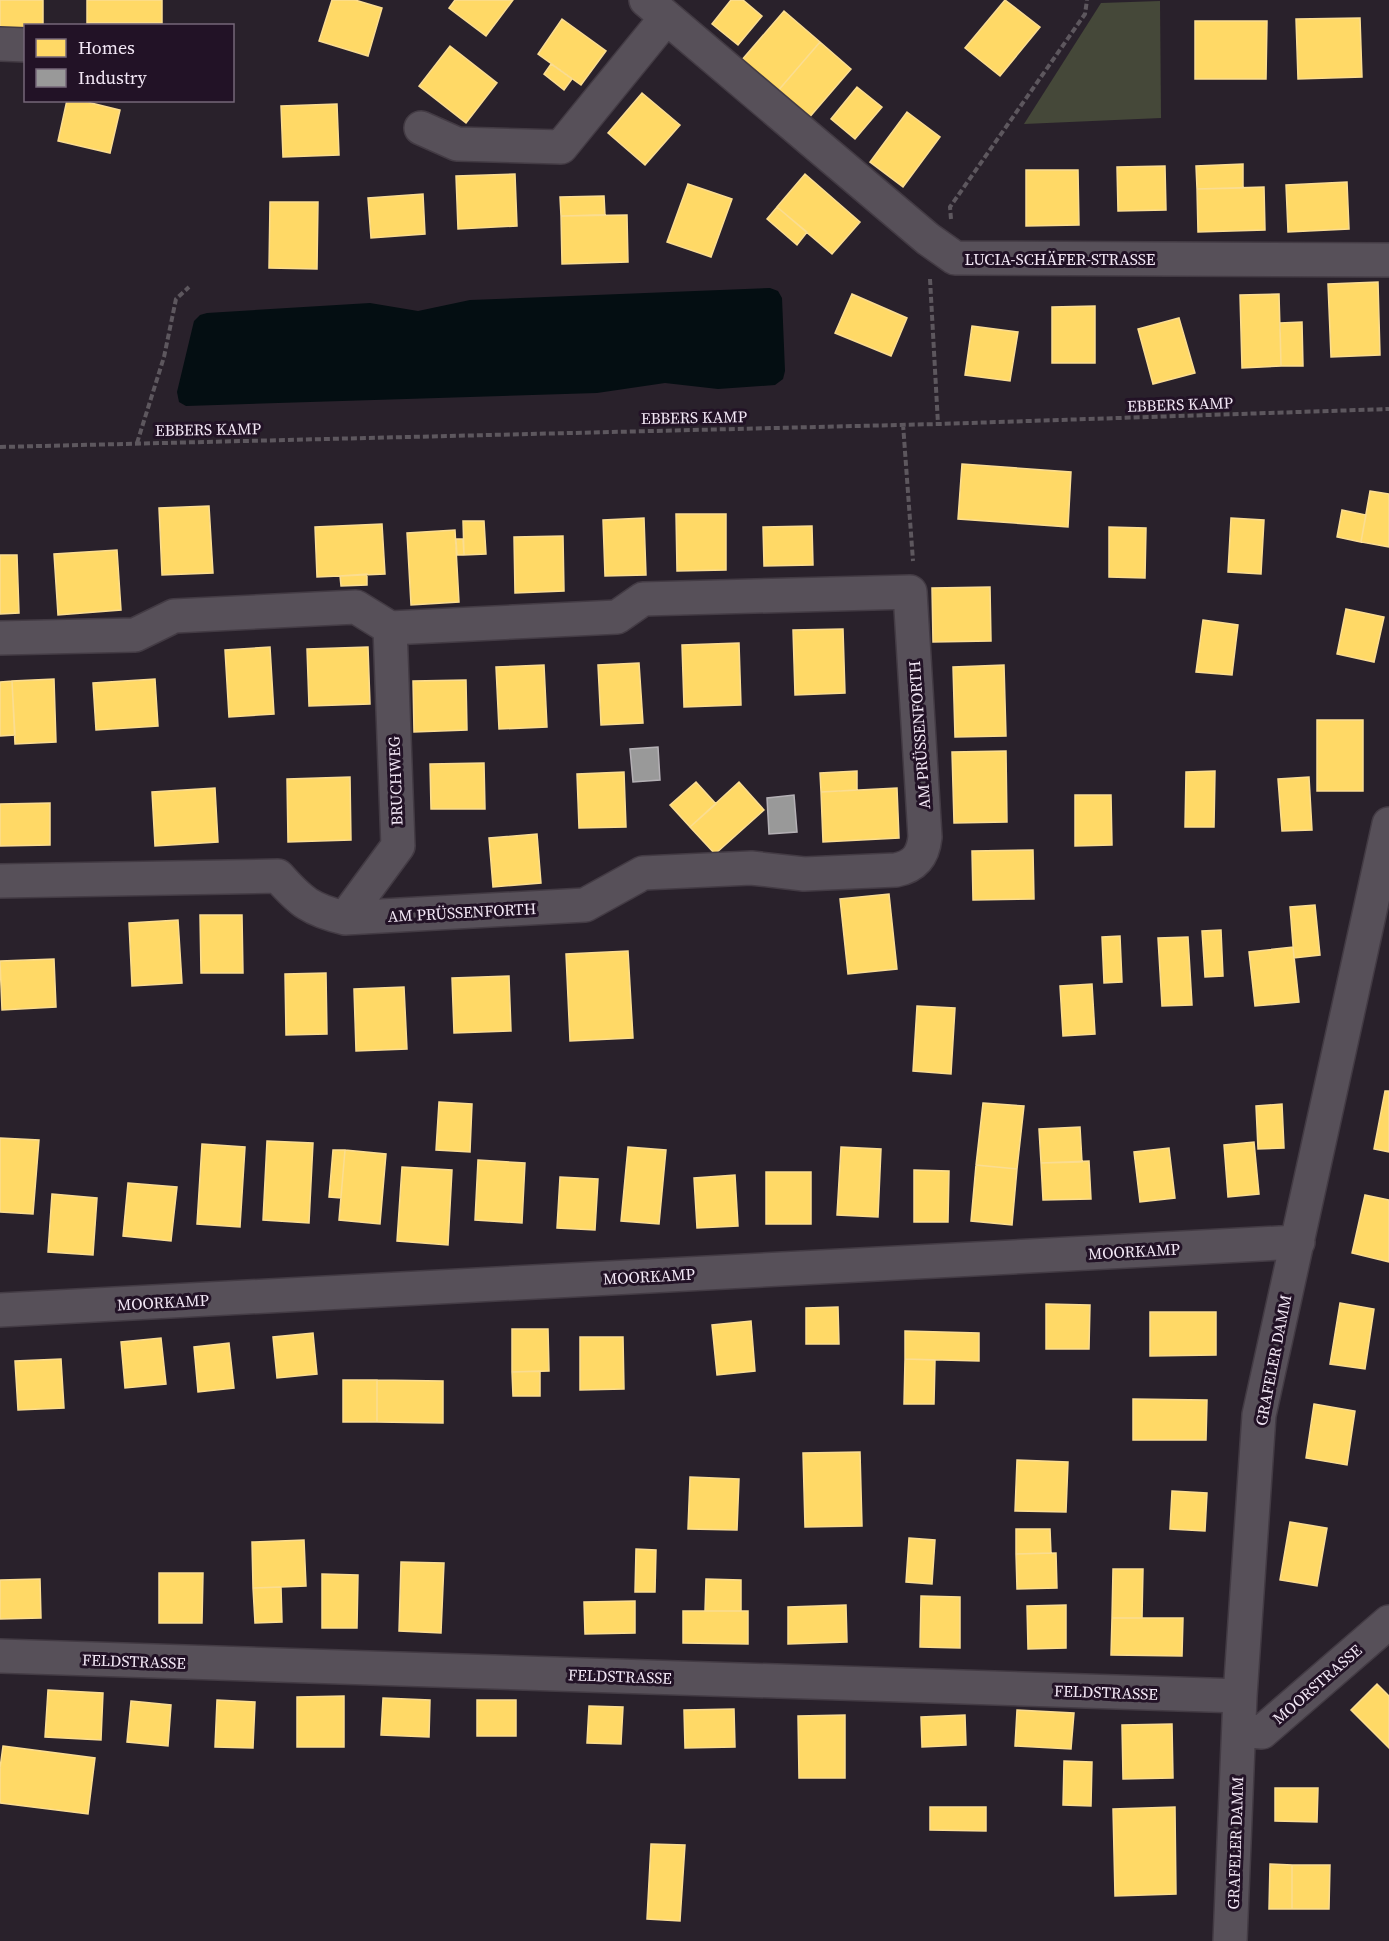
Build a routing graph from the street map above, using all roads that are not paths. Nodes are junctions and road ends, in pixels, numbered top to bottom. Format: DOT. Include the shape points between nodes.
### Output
graph roads {
  1 [pos="656,9"];
  2 [pos="0,44"];
  3 [pos="24,45"];
  4 [pos="421,128"];
  5 [pos="1389,260"];
  6 [pos="390,628"];
  7 [pos="0,638"];
  8 [pos="1389,824"];
  9 [pos="0,881"];
  10 [pos="345,918"];
  11 [pos="1298,1242"];
  12 [pos="0,1310"];
  13 [pos="1389,1622"];
  14 [pos="0,1656"];
  15 [pos="1240,1696"];
  16 [pos="1239,1730"];
  17 [pos="1230,1941"];
  1 -- 4 [label="street" via="561,147 457,144"];
  1 -- 5 [label="street, LUCIA-SCHÄFER-STRASSE" via="955,258"];
  2 -- 3 [label="street"];
  6 -- 7 [label="street" via="356,607 174,616 135,635"];
  6 -- 10 [label="street, BRUCHWEG" via="398,846"];
  6 -- 10 [label="street, AM PRÜSSENFORTH" via="617,617 643,599 910,592 924,850 916,861 896,870 804,874 751,868 643,873 585,905"];
  8 -- 11 [label="street, GRAFELER DAMM"];
  9 -- 10 [label="street, AM PRÜSSENFORTH" via="278,876 296,896 319,912"];
  11 -- 12 [label="street, MOORKAMP"];
  11 -- 15 [label="street, GRAFELER DAMM" via="1259,1415"];
  13 -- 16 [label="street, MOORSTRASSE" via="1262,1732"];
  14 -- 15 [label="street, FELDSTRASSE"];
  15 -- 16 [label="street, GRAFELER DAMM"];
  16 -- 17 [label="street, GRAFELER DAMM"];
}
